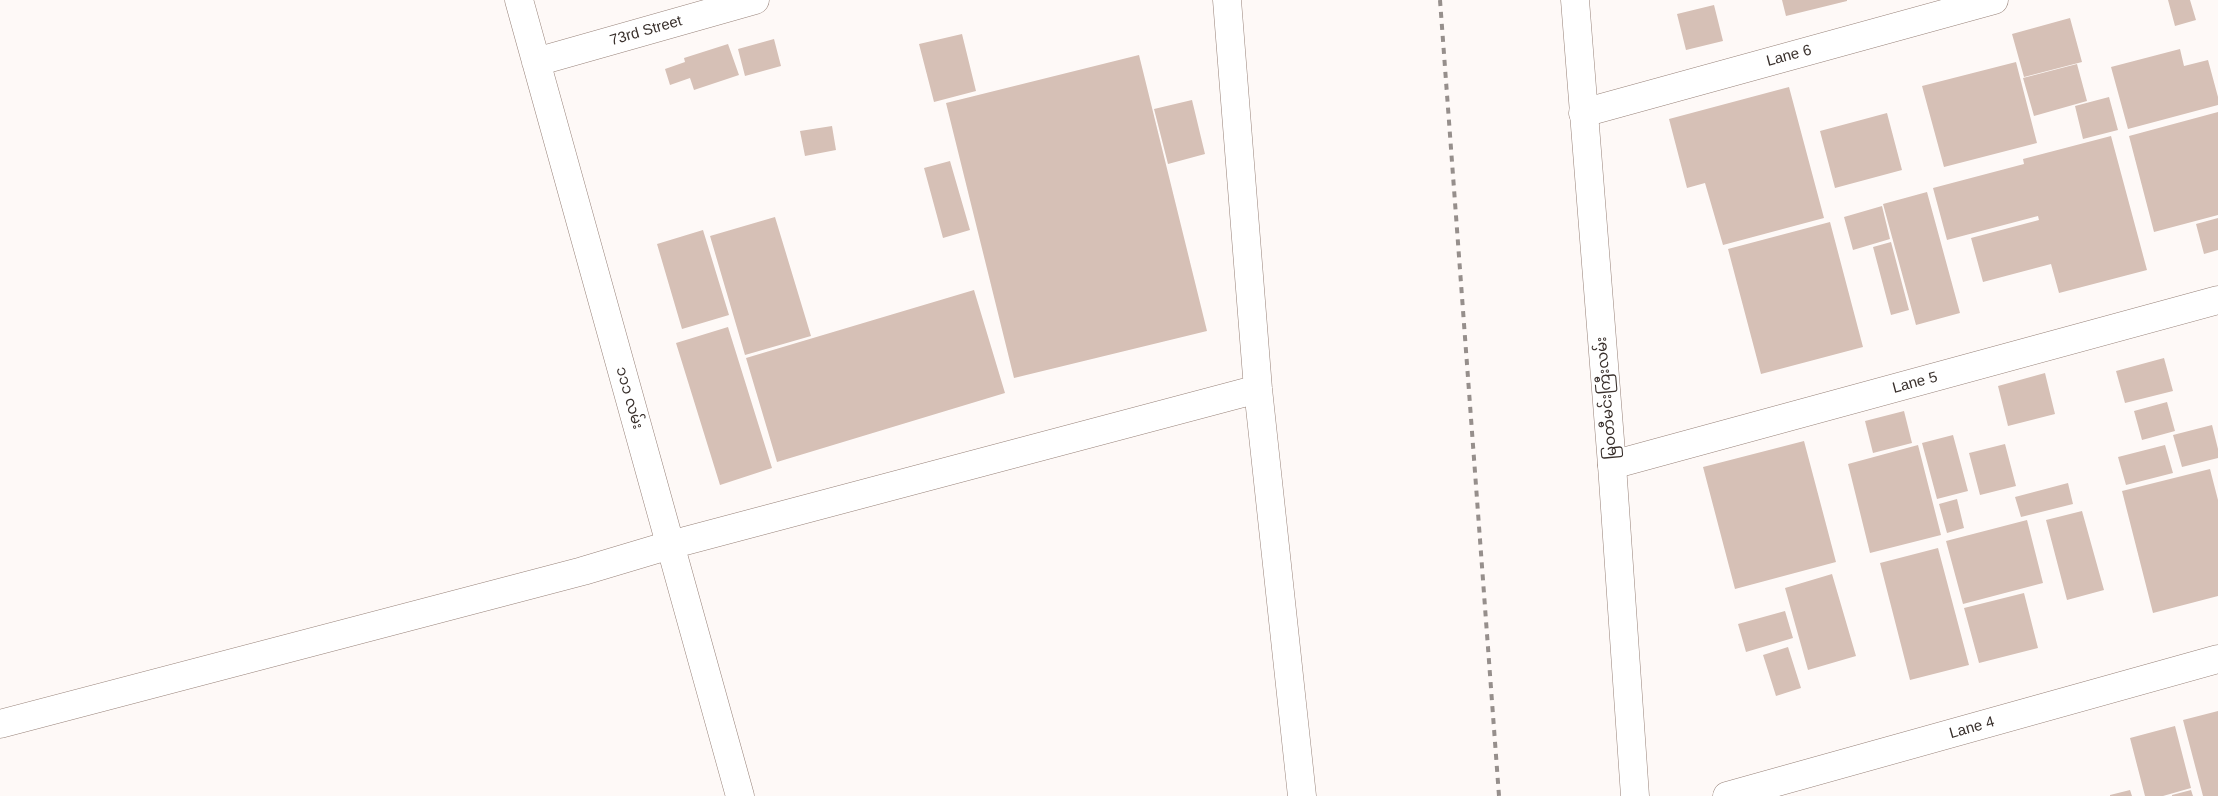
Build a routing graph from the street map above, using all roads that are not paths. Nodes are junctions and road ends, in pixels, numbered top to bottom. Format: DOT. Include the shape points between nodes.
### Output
graph roads {
  1 [pos="519,0"];
  2 [pos="755,0"];
  3 [pos="1227,0"];
  4 [pos="1575,0"];
  5 [pos="1994,0"];
  6 [pos="536,62"];
  7 [pos="1583,112"];
  8 [pos="2218,300"];
  9 [pos="1258,389"];
  10 [pos="1612,465"];
  11 [pos="670,545"];
  12 [pos="2218,659"];
  13 [pos="0,724"];
  14 [pos="740,796"];
  15 [pos="1302,796"];
  16 [pos="1635,796"];
  17 [pos="1727,796"];
  1 -- 6 [label="street, ၁၁၁ လမ်း"];
  2 -- 6 [label="street, 73rd Street"];
  3 -- 9 [label="street"];
  4 -- 7 [label="street, မြဝတီမင်းကြီးလမ်း"];
  5 -- 7 [label="street, Lane 6"];
  6 -- 11 [label="street, ၁၁၁ လမ်း"];
  7 -- 10 [label="street, မြဝတီမင်းကြီးလမ်း"];
  8 -- 10 [label="street, Lane 5"];
  9 -- 11 [label="street"];
  9 -- 15 [label="street"];
  10 -- 16 [label="street, မြဝတီမင်းကြီးလမ်း"];
  11 -- 13 [label="street" via="583,571"];
  11 -- 14 [label="street, ၁၁၁ လမ်း"];
  12 -- 17 [label="street, Lane 4"];
}
